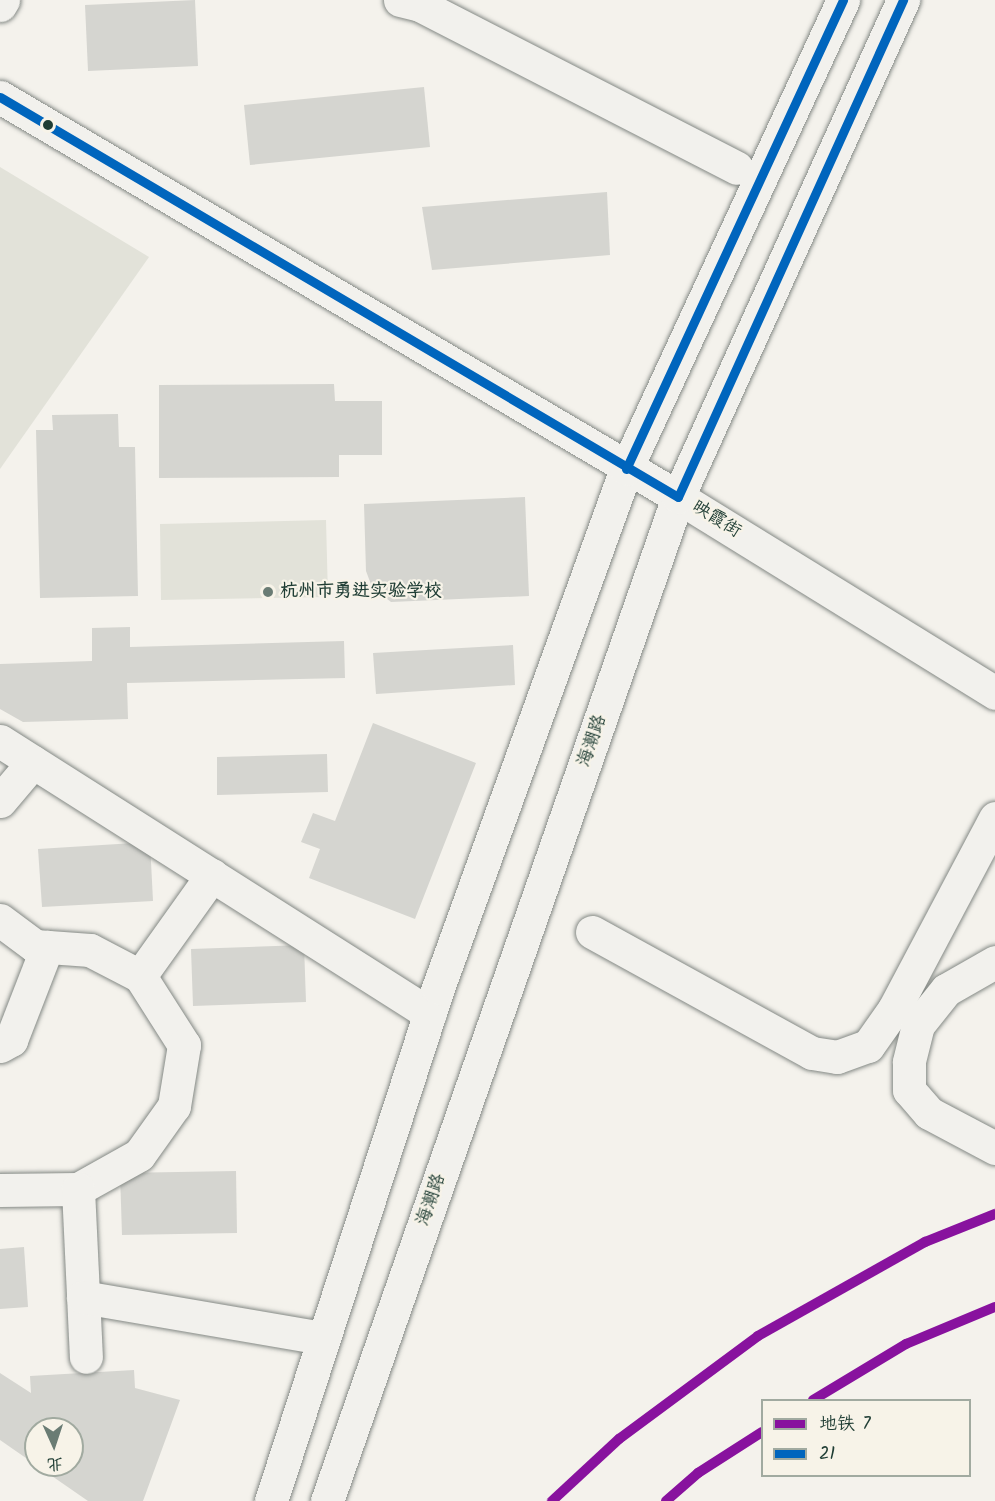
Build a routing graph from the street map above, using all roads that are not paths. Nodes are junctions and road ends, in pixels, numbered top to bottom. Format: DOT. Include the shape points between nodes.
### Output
graph roads {
  1 [pos="3,0"];
  2 [pos="400,0"];
  3 [pos="843,0"];
  4 [pos="903,0"];
  5 [pos="0,5"];
  6 [pos="0,97"];
  7 [pos="737,168"];
  8 [pos="626,469"];
  9 [pos="678,497"];
  10 [pos="995,693"];
  11 [pos="0,741"];
  12 [pos="33,762"];
  13 [pos="0,801"];
  14 [pos="995,818"];
  15 [pos="212,875"];
  16 [pos="0,920"];
  17 [pos="592,932"];
  18 [pos="47,946"];
  19 [pos="995,962"];
  20 [pos="140,976"];
  21 [pos="430,1014"];
  22 [pos="0,1046"];
  23 [pos="995,1148"];
  24 [pos="78,1189"];
  25 [pos="0,1190"];
  26 [pos="83,1297"];
  27 [pos="324,1338"];
  28 [pos="86,1357"];
  29 [pos="271,1501"];
  30 [pos="327,1501"];
  1 -- 5 [label="main road"];
  2 -- 7 [label="main road" via="420,5"];
  3 -- 8 [label="main road"];
  4 -- 9 [label="main road, 海潮路"];
  6 -- 8 [label="main road, 映霞街"];
  8 -- 9 [label="main road, 映霞街"];
  8 -- 21 [label="main road"];
  9 -- 10 [label="main road, 映霞街"];
  9 -- 30 [label="main road, 海潮路"];
  11 -- 12 [label="main road"];
  12 -- 13 [label="main road"];
  12 -- 15 [label="main road"];
  14 -- 17 [label="main road" via="894,1009 868,1046 837,1057 812,1053"];
  15 -- 20 [label="main road"];
  15 -- 21 [label="main road"];
  16 -- 18 [label="main road" via="36,946"];
  18 -- 20 [label="main road" via="90,950"];
  18 -- 22 [label="main road" via="11,1040"];
  19 -- 23 [label="main road" via="946,990 925,1016 918,1025 909,1071 909,1090 929,1113"];
  20 -- 24 [label="main road" via="184,1045 174,1106 139,1155"];
  21 -- 27 [label="main road"];
  24 -- 25 [label="main road"];
  24 -- 26 [label="main road"];
  26 -- 27 [label="main road"];
  26 -- 28 [label="main road"];
  27 -- 29 [label="main road"];
}
